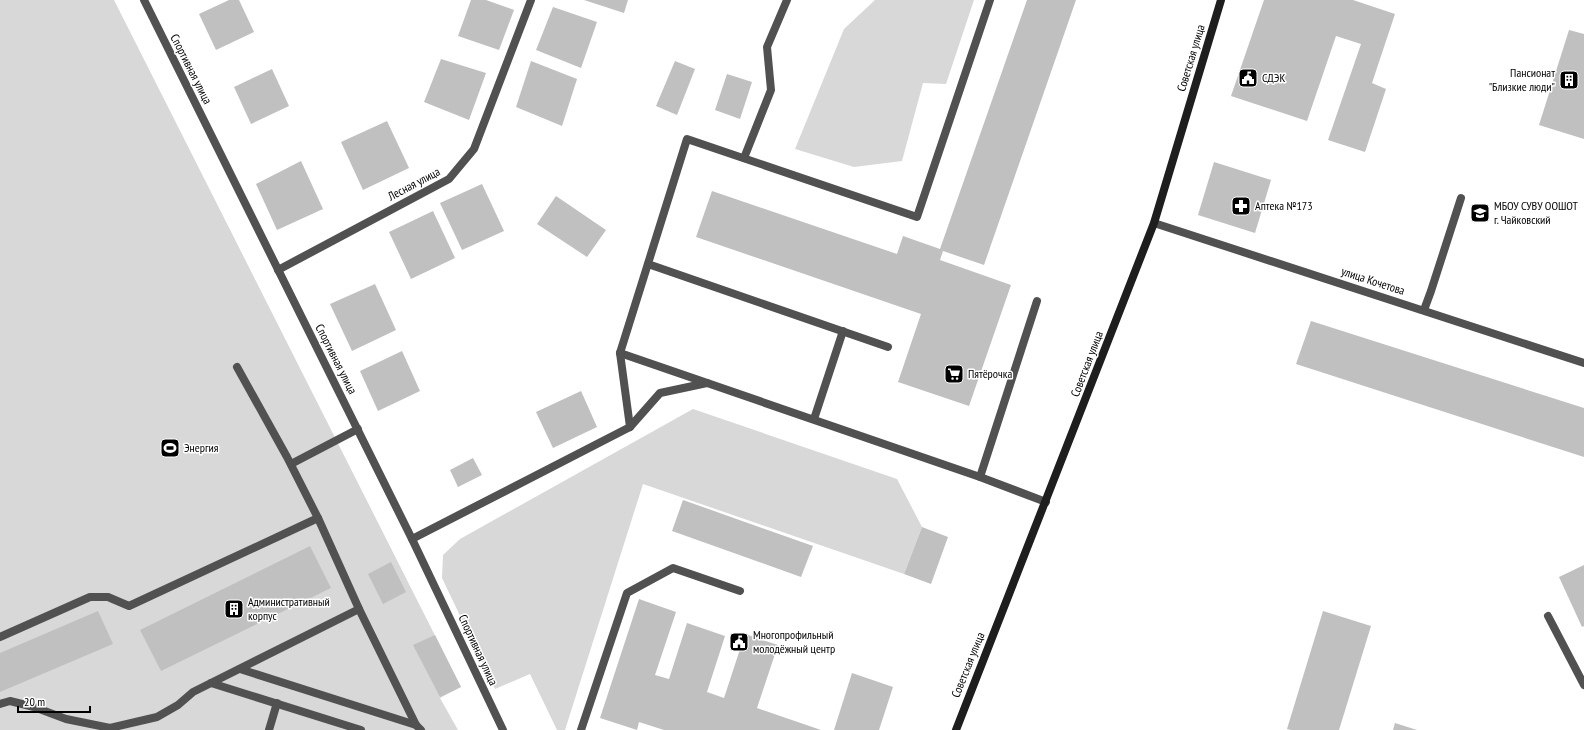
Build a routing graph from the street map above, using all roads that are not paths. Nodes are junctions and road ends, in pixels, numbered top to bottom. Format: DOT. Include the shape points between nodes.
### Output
graph roads {
  1 [pos="531,0"];
  2 [pos="787,0"];
  3 [pos="990,0"];
  4 [pos="1221,0"];
  5 [pos="145,1"];
  6 [pos="744,158"];
  7 [pos="1461,198"];
  8 [pos="1154,223"];
  9 [pos="648,264"];
  10 [pos="278,270"];
  11 [pos="1037,301"];
  12 [pos="1424,310"];
  13 [pos="843,331"];
  14 [pos="888,347"];
  15 [pos="620,353"];
  16 [pos="1584,363"];
  17 [pos="237,367"];
  18 [pos="707,383"];
  19 [pos="814,419"];
  20 [pos="630,427"];
  21 [pos="358,430"];
  22 [pos="291,464"];
  23 [pos="980,477"];
  24 [pos="1046,502"];
  25 [pos="318,518"];
  26 [pos="412,539"];
  27 [pos="740,591"];
  28 [pos="359,609"];
  29 [pos="1548,616"];
  30 [pos="0,637"];
  31 [pos="240,669"];
  32 [pos="211,683"];
  33 [pos="1584,685"];
  34 [pos="0,704"];
  35 [pos="277,704"];
  36 [pos="418,727"];
  37 [pos="269,730"];
  38 [pos="361,730"];
  39 [pos="503,730"];
  40 [pos="581,730"];
  41 [pos="956,730"];
  1 -- 10 [label="street, Лесная улица" via="474,149 449,179"];
  2 -- 6 [label="street" via="767,48 771,90"];
  3 -- 6 [label="street" via="917,217"];
  4 -- 8 [label="main road, Советская улица"];
  5 -- 10 [label="street, Спортивная улица"];
  6 -- 9 [label="street" via="687,139"];
  7 -- 12 [label="street"];
  8 -- 12 [label="street, улица Кочетова"];
  8 -- 24 [label="main road, Советская улица"];
  9 -- 13 [label="street"];
  9 -- 15 [label="street"];
  10 -- 21 [label="street, Спортивная улица"];
  11 -- 23 [label="street"];
  12 -- 16 [label="street, улица Кочетова"];
  13 -- 14 [label="street"];
  13 -- 19 [label="street"];
  15 -- 18 [label="street"];
  15 -- 20 [label="street"];
  17 -- 22 [label="street"];
  18 -- 19 [label="street"];
  18 -- 20 [label="street" via="660,393"];
  19 -- 23 [label="street"];
  20 -- 26 [label="street"];
  21 -- 22 [label="street"];
  21 -- 26 [label="street, Спортивная улица"];
  22 -- 25 [label="street"];
  23 -- 24 [label="street"];
  24 -- 41 [label="main road, Советская улица"];
  25 -- 28 [label="street"];
  25 -- 30 [label="street" via="129,606 108,597 90,596"];
  26 -- 39 [label="street, Спортивная улица"];
  27 -- 40 [label="street" via="673,568 628,593"];
  28 -- 31 [label="street"];
  28 -- 36 [label="street"];
  29 -- 33 [label="street"];
  31 -- 32 [label="street"];
  31 -- 36 [label="street"];
  32 -- 34 [label="street" via="193,692 157,718 110,728 66,719 10,701"];
  32 -- 35 [label="street"];
  35 -- 37 [label="street"];
  35 -- 38 [label="street"];
}
